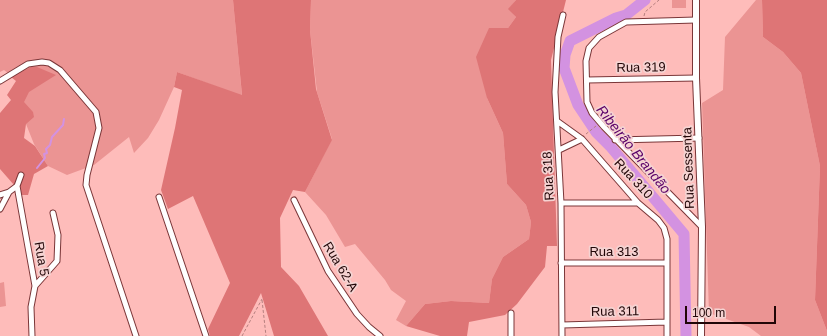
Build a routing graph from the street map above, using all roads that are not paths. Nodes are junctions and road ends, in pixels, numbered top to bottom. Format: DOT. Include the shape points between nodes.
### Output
graph roads {
  1 [pos="696,0"];
  2 [pos="563,16"];
  3 [pos="696,20"];
  4 [pos="696,78"];
  5 [pos="587,80"];
  6 [pos="0,81"];
  7 [pos="558,121"];
  8 [pos="584,137"];
  9 [pos="699,138"];
  10 [pos="615,140"];
  11 [pos="558,150"];
  12 [pos="21,175"];
  13 [pos="17,186"];
  14 [pos="9,192"];
  15 [pos="0,195"];
  16 [pos="159,197"];
  17 [pos="294,200"];
  18 [pos="561,203"];
  19 [pos="638,203"];
  20 [pos="0,209"];
  21 [pos="53,213"];
  22 [pos="702,227"];
  23 [pos="666,263"];
  24 [pos="561,264"];
  25 [pos="35,286"];
  26 [pos="510,313"];
  27 [pos="667,322"];
  28 [pos="562,324"];
  29 [pos="32,336"];
  30 [pos="136,336"];
  31 [pos="206,336"];
  32 [pos="380,336"];
  33 [pos="511,336"];
  34 [pos="562,336"];
  35 [pos="667,336"];
  36 [pos="701,336"];
  1 -- 3 [label="street, Rua Sessenta"];
  2 -- 7 [label="street, Rua 318" via="555,63"];
  3 -- 4 [label="street, Rua Sessenta"];
  3 -- 5 [label="street" via="634,21 620,24 599,37 589,48 586,61"];
  4 -- 5 [label="street, Rua 319"];
  4 -- 9 [label="street, Rua Sessenta"];
  5 -- 10 [label="street" via="587,102 592,113"];
  6 -- 30 [label="street" via="19,68 35,63 49,63 60,70 91,104 99,120 98,138 86,175 86,185"];
  7 -- 8 [label="street, Rua 310"];
  7 -- 11 [label="street, Rua 318"];
  8 -- 11 [label="street"];
  8 -- 19 [label="street, Rua 310"];
  9 -- 10 [label="street"];
  9 -- 22 [label="street, Rua Sessenta"];
  10 -- 22 [label="street"];
  11 -- 18 [label="street, Rua 318"];
  12 -- 13 [label="street"];
  13 -- 14 [label="street"];
  13 -- 25 [label="street, Rua 5"];
  14 -- 15 [label="street"];
  14 -- 20 [label="street"];
  16 -- 31 [label="street"];
  17 -- 32 [label="street, Rua 62-A" via="328,271 357,314"];
  18 -- 19 [label="street"];
  18 -- 24 [label="street, Rua 318"];
  19 -- 23 [label="street, Rua 310" via="664,228 667,239"];
  21 -- 25 [label="street" via="58,235 57,261"];
  22 -- 36 [label="street, Rua Sessenta"];
  23 -- 24 [label="street, Rua 313"];
  23 -- 27 [label="street, Rua 310"];
  24 -- 28 [label="street, Rua 318"];
  25 -- 29 [label="street, Rua 5" via="31,307"];
  26 -- 33 [label="street"];
  27 -- 28 [label="street, Rua 311"];
  27 -- 35 [label="street, Rua 310"];
  28 -- 34 [label="street, Rua 318"];
}
